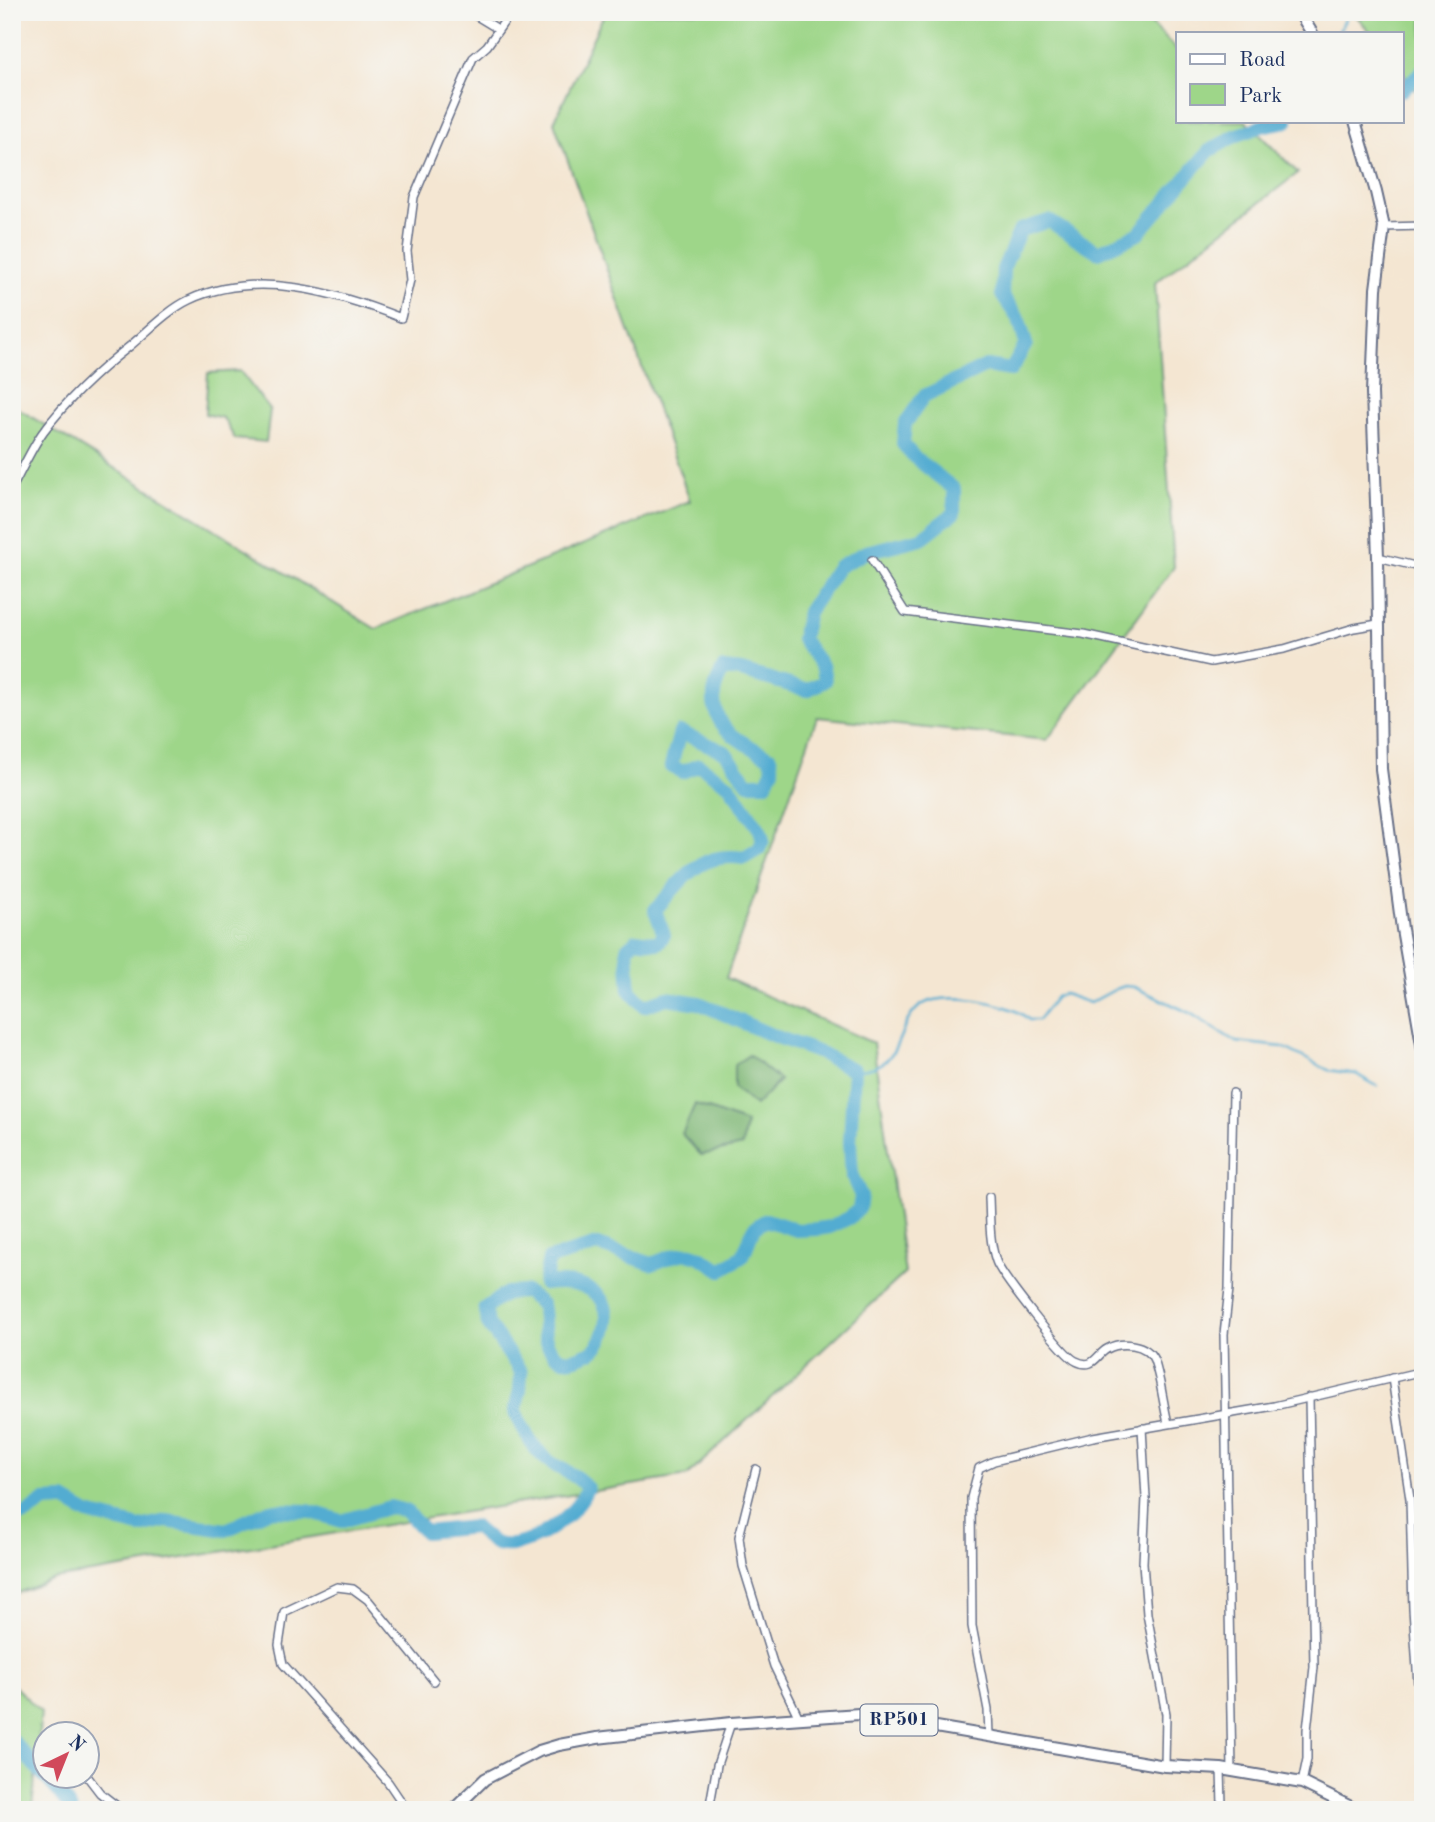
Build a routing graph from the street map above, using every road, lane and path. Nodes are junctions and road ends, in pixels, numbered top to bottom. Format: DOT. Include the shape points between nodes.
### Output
graph roads {
  1 [pos="470,12"];
  2 [pos="511,12"];
  3 [pos="1299,12"];
  4 [pos="498,29"];
  5 [pos="1311,32"];
  6 [pos="1355,122"];
  7 [pos="1423,226"];
  8 [pos="1384,227"];
  9 [pos="12,488"];
  10 [pos="1378,557"];
  11 [pos="872,560"];
  12 [pos="1423,568"];
  13 [pos="1378,624"];
  14 [pos="1423,1050"];
  15 [pos="1233,1093"];
  16 [pos="989,1197"];
  17 [pos="1423,1371"];
  18 [pos="1392,1378"];
  19 [pos="1309,1397"];
  20 [pos="1227,1415"];
  21 [pos="1168,1423"];
  22 [pos="1142,1428"];
  23 [pos="756,1469"];
  24 [pos="434,1681"];
  25 [pos="799,1718"];
  26 [pos="731,1723"];
  27 [pos="989,1735"];
  28 [pos="1423,1760"];
  29 [pos="1165,1766"];
  30 [pos="1227,1770"];
  31 [pos="1302,1783"];
  32 [pos="98,1790"];
  33 [pos="122,1810"];
  34 [pos="407,1810"];
  35 [pos="453,1810"];
  36 [pos="709,1810"];
  37 [pos="1218,1810"];
  38 [pos="1357,1810"];
  1 -- 4 [label="street"];
  2 -- 4 [label="street"];
  3 -- 5 [label="main road"];
  4 -- 9 [label="street" via="473,58 414,197 407,251 410,279 401,318 332,294 271,286 238,287 187,301 108,363 64,408 42,433"];
  6 -- 8 [label="main road"];
  7 -- 8 [label="street"];
  8 -- 10 [label="main road" via="1376,289 1372,393"];
  10 -- 12 [label="street"];
  10 -- 13 [label="main road"];
  11 -- 13 [label="street" via="905,612 1083,634 1211,662 1284,649"];
  13 -- 14 [label="main road" via="1381,769"];
  15 -- 20 [label="street" via="1224,1334"];
  16 -- 21 [label="street" via="997,1264 1058,1346 1076,1362 1086,1363 1099,1359 1110,1347 1129,1344 1141,1348 1153,1358"];
  17 -- 18 [label="street"];
  18 -- 19 [label="street"];
  18 -- 28 [label="street" via="1410,1510"];
  19 -- 20 [label="street"];
  19 -- 31 [label="street" via="1314,1667"];
  20 -- 21 [label="street"];
  20 -- 30 [label="street"];
  21 -- 22 [label="street"];
  22 -- 27 [label="street" via="1037,1450 979,1468 971,1497 972,1626"];
  22 -- 29 [label="street" via="1143,1563 1147,1614 1166,1714"];
  23 -- 25 [label="street" via="739,1537 743,1566 775,1666"];
  24 -- 34 [label="street" via="353,1588 337,1587 284,1612 279,1645 283,1664 388,1782"];
  25 -- 26 [label="main road, RP501"];
  25 -- 27 [label="main road, RP501" via="859,1714"];
  26 -- 35 [label="main road, RP501" via="597,1738 539,1751 485,1779"];
  26 -- 36 [label="street"];
  27 -- 29 [label="main road, RP501"];
  29 -- 30 [label="main road, RP501"];
  30 -- 31 [label="main road, RP501"];
  30 -- 37 [label="street"];
  31 -- 38 [label="main road, RP501"];
  32 -- 33 [label="street"];
}
